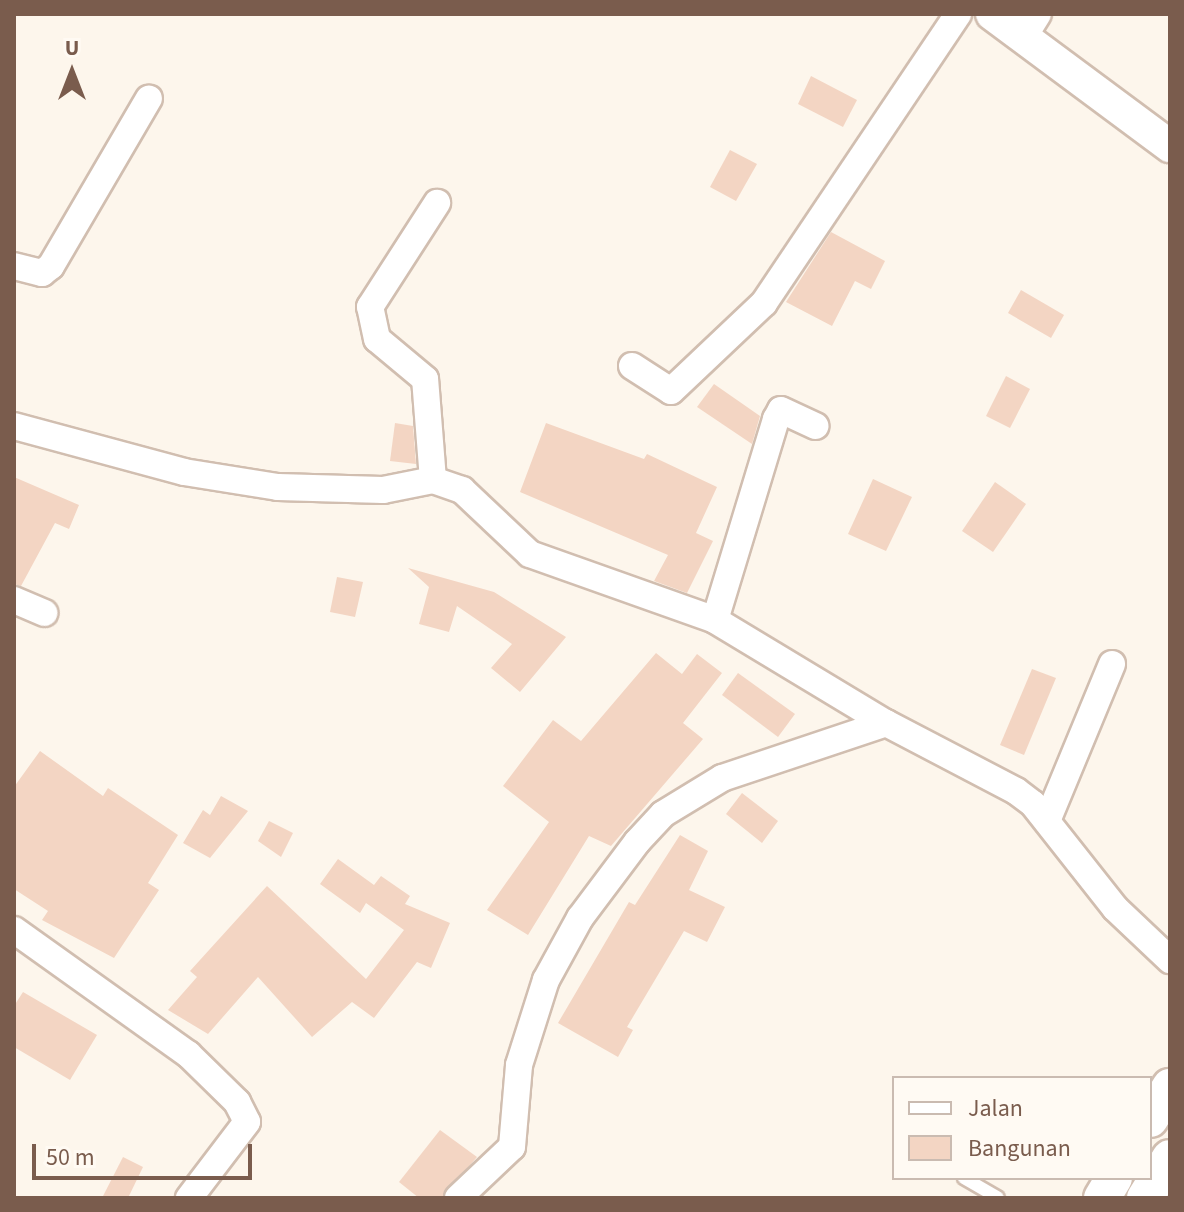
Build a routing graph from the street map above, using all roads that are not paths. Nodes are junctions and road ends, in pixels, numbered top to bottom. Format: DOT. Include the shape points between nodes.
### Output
graph roads {
  1 [pos="958,14"];
  2 [pos="992,14"];
  3 [pos="1030,26"];
  4 [pos="149,98"];
  5 [pos="1170,146"];
  6 [pos="437,203"];
  7 [pos="14,266"];
  8 [pos="632,366"];
  9 [pos="14,426"];
  10 [pos="816,426"];
  11 [pos="433,480"];
  12 [pos="14,600"];
  13 [pos="44,613"];
  14 [pos="715,620"];
  15 [pos="1112,664"];
  16 [pos="886,723"];
  17 [pos="1047,821"];
  18 [pos="14,930"];
  19 [pos="1170,960"];
  20 [pos="1170,1087"];
  21 [pos="1152,1116"];
  22 [pos="1152,1146"];
  23 [pos="1170,1156"];
  24 [pos="967,1180"];
  25 [pos="1113,1180"];
  26 [pos="189,1198"];
  27 [pos="458,1198"];
  28 [pos="998,1198"];
  29 [pos="1102,1198"];
  30 [pos="1145,1198"];
  1 -- 8 [label="street" via="764,303 671,391"];
  2 -- 3 [label="street"];
  3 -- 5 [label="street"];
  4 -- 7 [label="street" via="51,266 42,273"];
  6 -- 11 [label="street" via="370,307 377,339 425,379"];
  9 -- 11 [label="street" via="184,472 278,487 383,490"];
  10 -- 14 [label="street" via="781,410 776,419"];
  11 -- 14 [label="street" via="462,490 530,554"];
  12 -- 13 [label="street"];
  14 -- 16 [label="street"];
  15 -- 17 [label="street"];
  16 -- 17 [label="street" via="1016,791"];
  16 -- 27 [label="street" via="722,778 663,814 646,832 580,918 546,980 519,1065 512,1147"];
  17 -- 19 [label="street" via="1115,908"];
  18 -- 26 [label="street" via="188,1054 237,1102 247,1122"];
  20 -- 21 [label="main road"];
  22 -- 23 [label="main road"];
  23 -- 30 [label="main road"];
  24 -- 28 [label="lane"];
  25 -- 29 [label="main road"];
}
